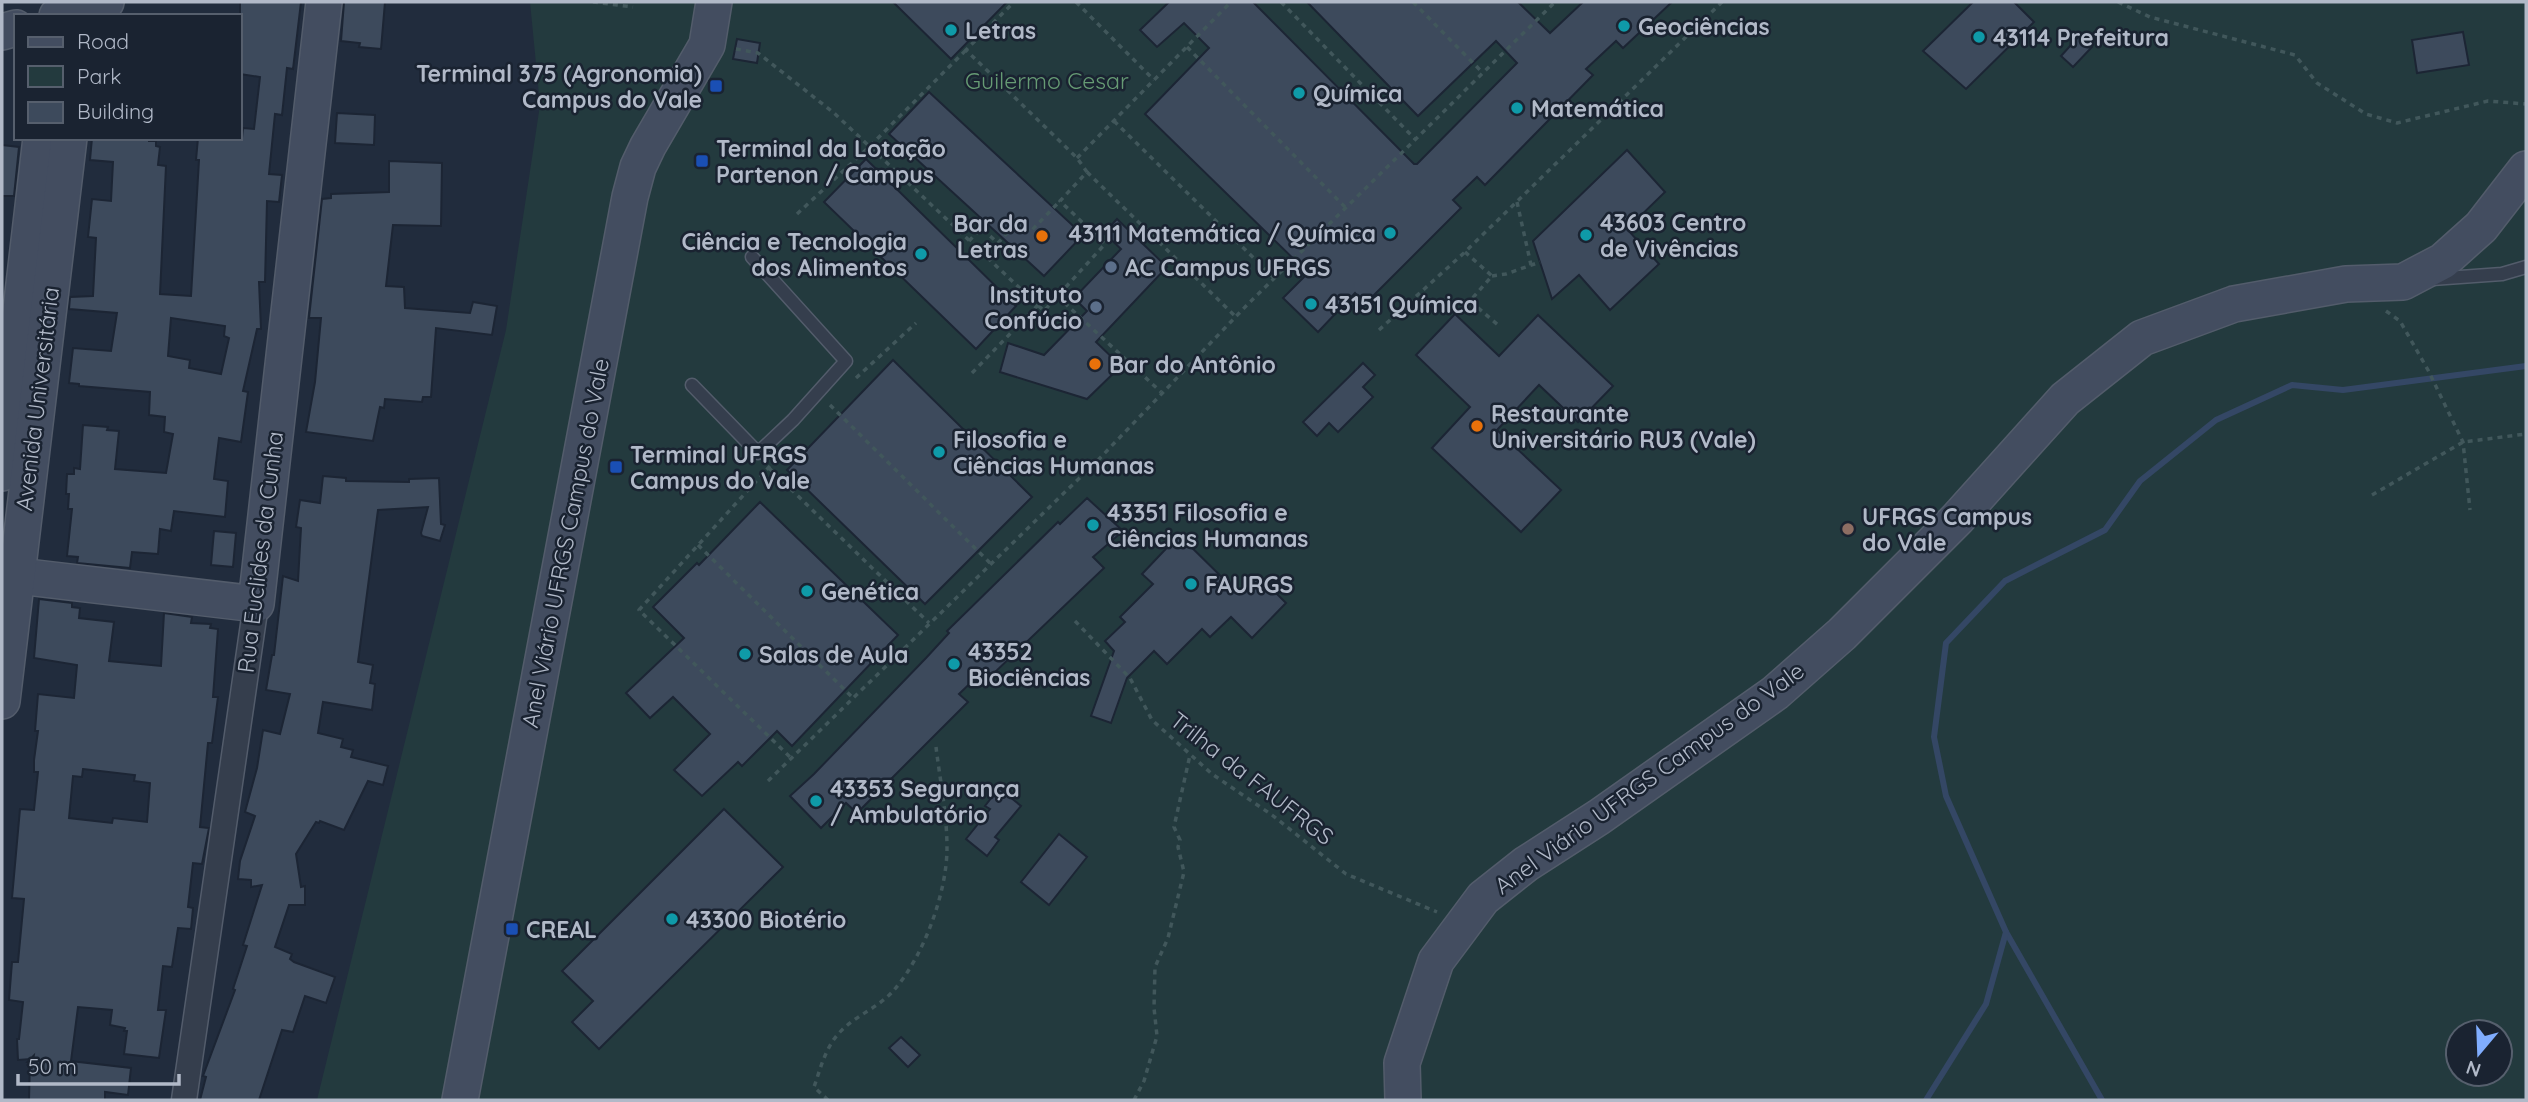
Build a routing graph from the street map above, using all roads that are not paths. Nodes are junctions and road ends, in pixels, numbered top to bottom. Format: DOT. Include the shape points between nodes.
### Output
graph roads {
  1 [pos="324,2"];
  2 [pos="714,2"];
  3 [pos="41,140"];
  4 [pos="69,140"];
  5 [pos="2526,169"];
  6 [pos="752,257"];
  7 [pos="2526,267"];
  8 [pos="2403,282"];
  9 [pos="692,386"];
  10 [pos="2,473"];
  11 [pos="9,574"];
  12 [pos="256,604"];
  13 [pos="2,701"];
  14 [pos="184,1100"];
  15 [pos="460,1100"];
  16 [pos="1403,1100"];
  1 -- 12 [label="street, Rua Euclides da Cunha"];
  2 -- 15 [label="street, Anel Viário UFRGS Campus do Vale" via="707,46 648,146 630,197"];
  3 -- 10 [label="street, Avenida Universitária"];
  4 -- 11 [label="street, Avenida Universitária"];
  5 -- 8 [label="street, Anel Viário UFRGS Campus do Vale" via="2482,227 2443,261"];
  6 -- 9 [label="lane" via="846,361 758,453"];
  7 -- 8 [label="lane, Anel Viário UFRGS Campus do Vale" via="2502,274"];
  8 -- 16 [label="street, Anel Viário UFRGS Campus do Vale" via="2346,284 2234,304 2142,338 2064,399 1957,519 1842,635 1775,693 1483,898 1436,961 1402,1063"];
  11 -- 12 [label="street"];
  11 -- 13 [label="street, Avenida Universitária"];
  12 -- 14 [label="street, Rua Euclides da Cunha"];
}
